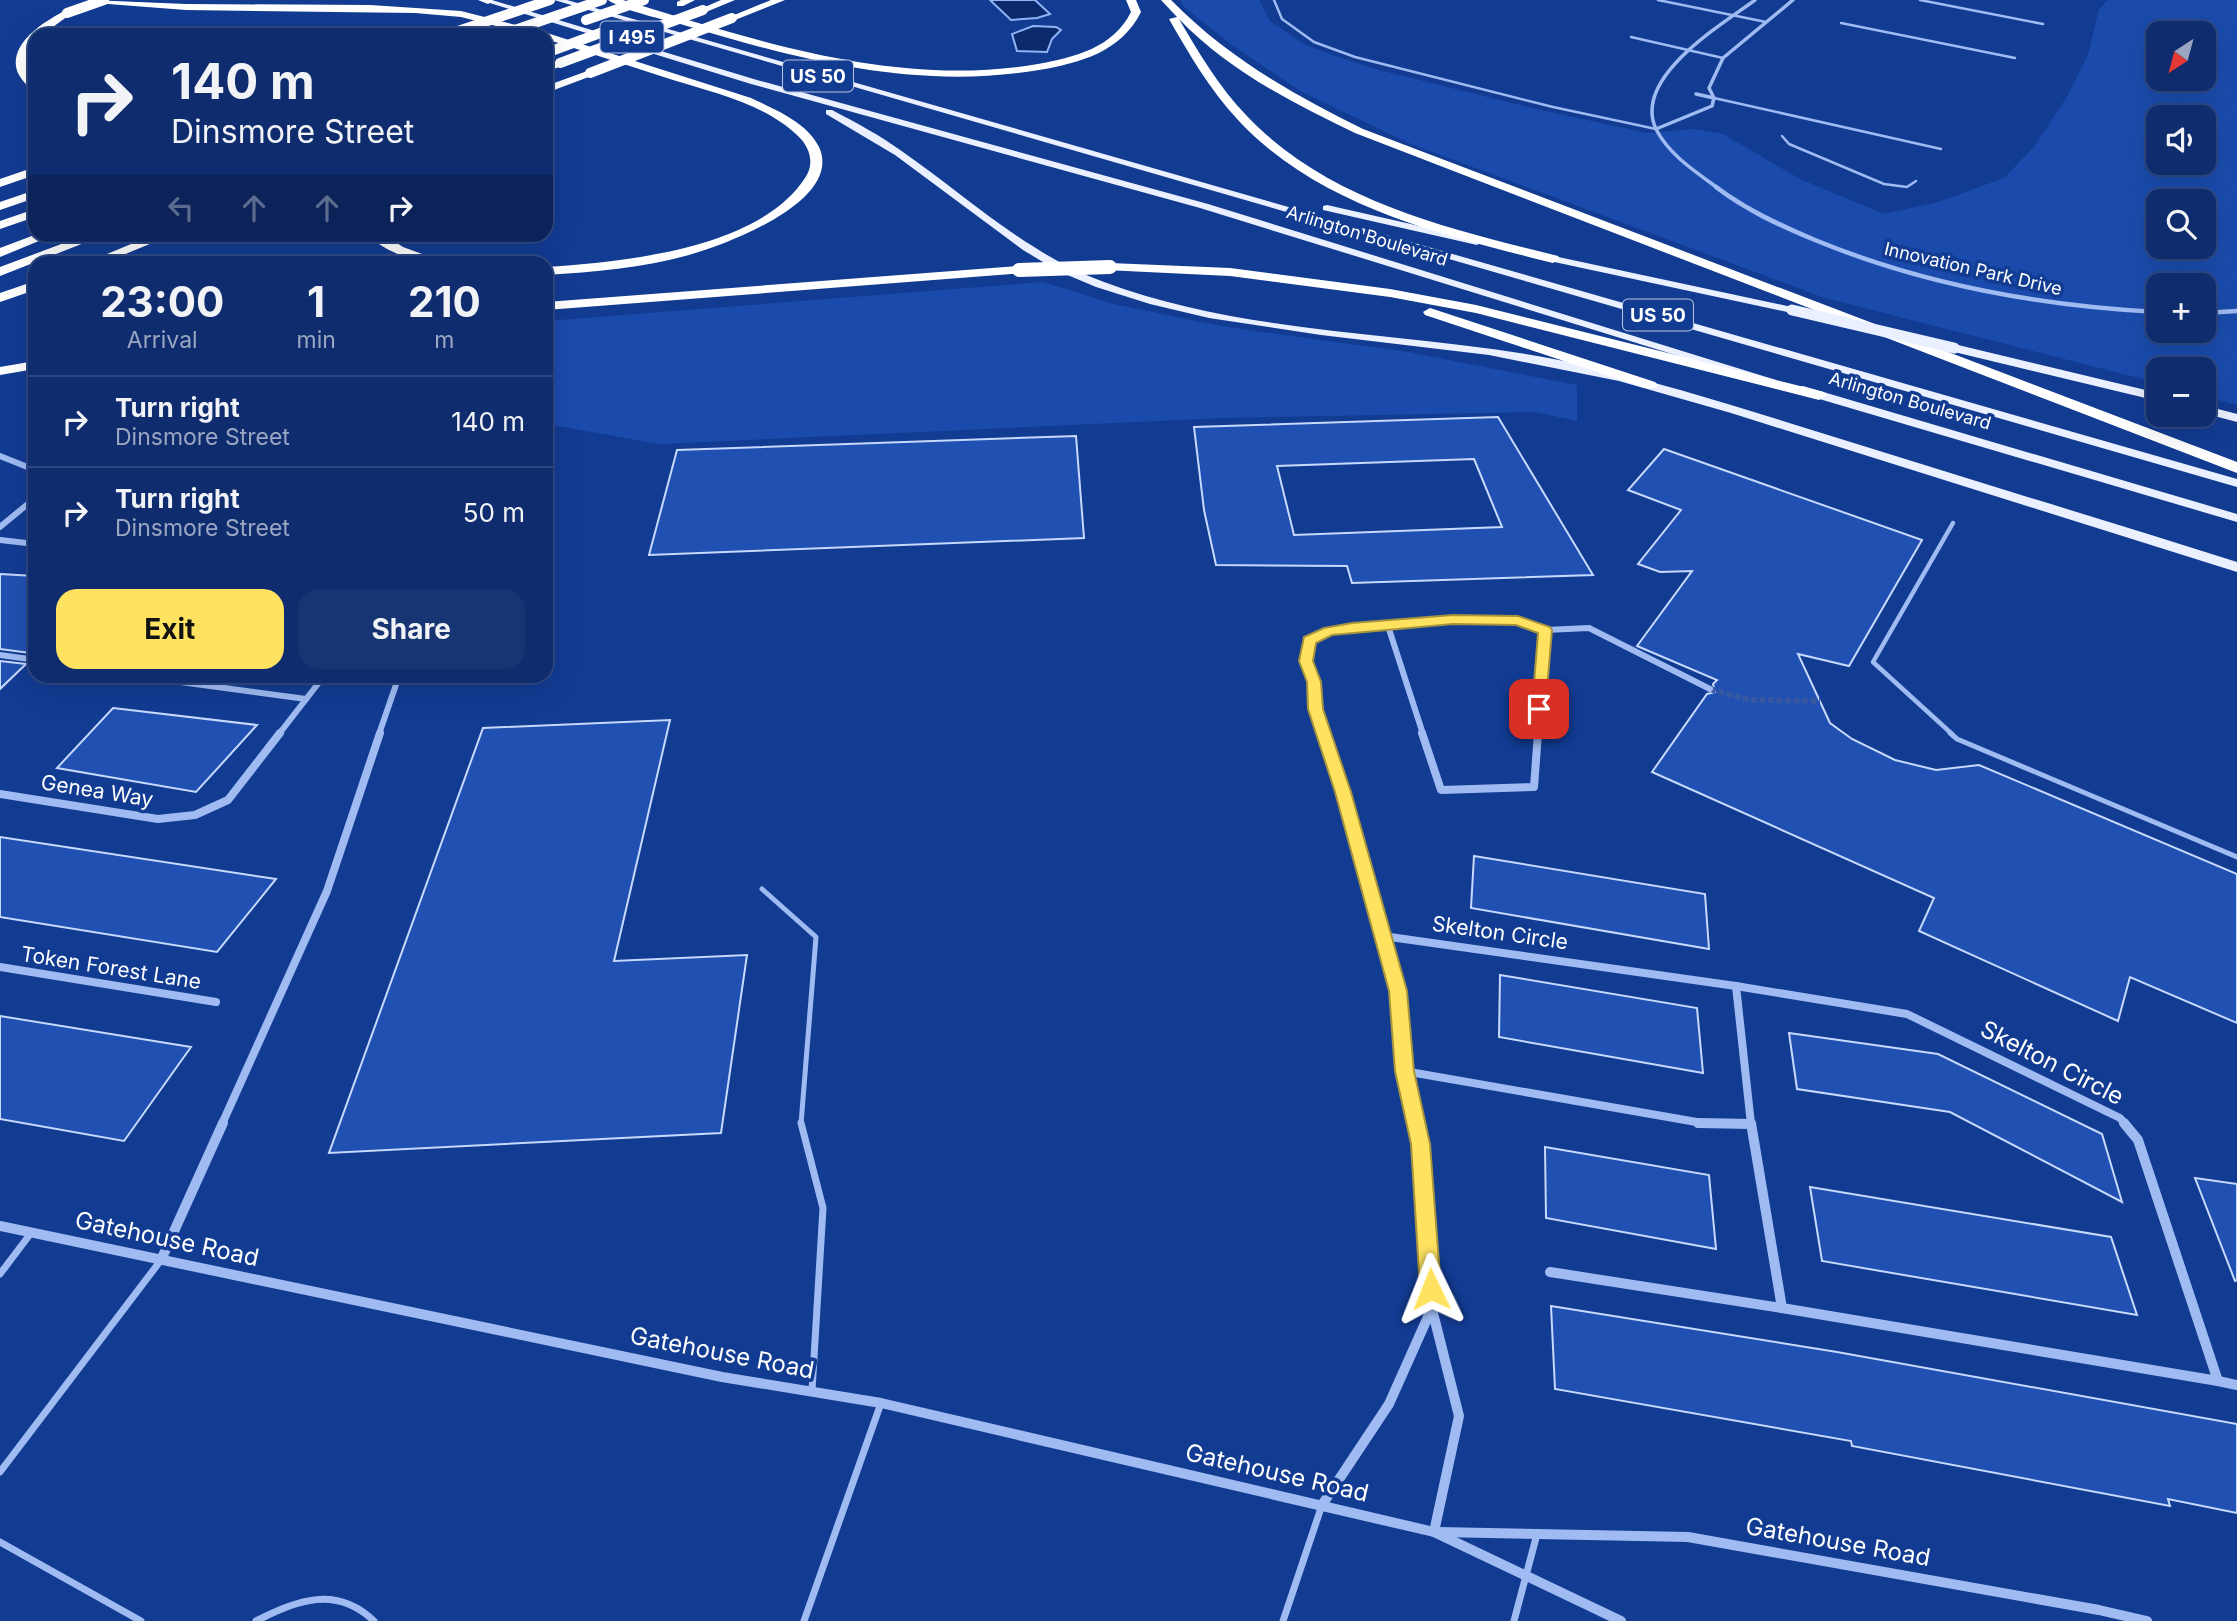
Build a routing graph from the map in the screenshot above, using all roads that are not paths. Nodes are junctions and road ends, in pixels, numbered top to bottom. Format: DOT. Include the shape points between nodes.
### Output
graph roads {
  1 [pos="101,0"];
  2 [pos="485,0"];
  3 [pos="550,0"];
  4 [pos="558,0"];
  5 [pos="602,0"];
  6 [pos="613,0"];
  7 [pos="644,0"];
  8 [pos="730,0"];
  9 [pos="780,0"];
  10 [pos="1131,0"];
  11 [pos="1165,0"];
  12 [pos="1274,0"];
  13 [pos="1658,0"];
  14 [pos="1755,0"];
  15 [pos="1792,0"];
  16 [pos="1920,0"];
  17 [pos="685,2"];
  18 [pos="1735,16"];
  19 [pos="1766,22"];
  20 [pos="1841,23"];
  21 [pos="2043,24"];
  22 [pos="42,28"];
  23 [pos="467,28"];
  24 [pos="520,28"];
  25 [pos="521,28"];
  26 [pos="553,32"];
  27 [pos="28,37"];
  28 [pos="1631,37"];
  29 [pos="553,38"];
  30 [pos="553,50"];
  31 [pos="1690,51"];
  32 [pos="1723,58"];
  33 [pos="2015,58"];
  34 [pos="553,66"];
  35 [pos="754,82"];
  36 [pos="28,83"];
  37 [pos="553,87"];
  38 [pos="1696,94"];
  39 [pos="1714,98"];
  40 [pos="1656,129"];
  41 [pos="1782,136"];
  42 [pos="1080,149"];
  43 [pos="1941,149"];
  44 [pos="28,173"];
  45 [pos="1916,181"];
  46 [pos="0,183"];
  47 [pos="28,196"];
  48 [pos="0,206"];
  49 [pos="28,215"];
  50 [pos="0,225"];
  51 [pos="29,242"];
  52 [pos="80,242"];
  53 [pos="147,242"];
  54 [pos="386,242"];
  55 [pos="0,253"];
  56 [pos="43,256"];
  57 [pos="110,256"];
  58 [pos="418,256"];
  59 [pos="1553,259"];
  60 [pos="28,261"];
  61 [pos="553,270"];
  62 [pos="0,272"];
  63 [pos="1333,286"];
  64 [pos="28,288"];
  65 [pos="0,299"];
  66 [pos="553,305"];
  67 [pos="2146,311"];
  68 [pos="2237,311"];
  69 [pos="2216,312"];
  70 [pos="28,366"];
  71 [pos="0,371"];
  72 [pos="1650,385"];
  73 [pos="2146,394"];
  74 [pos="1819,395"];
  75 [pos="2216,412"];
  76 [pos="2237,418"];
  77 [pos="0,456"];
  78 [pos="28,467"];
  79 [pos="2237,468"];
  80 [pos="2237,483"];
  81 [pos="28,504"];
  82 [pos="2237,518"];
  83 [pos="1953,523"];
  84 [pos="0,527"];
  85 [pos="0,540"];
  86 [pos="28,543"];
  87 [pos="2237,566"];
  88 [pos="1388,626"];
  89 [pos="1545,630"];
  90 [pos="0,655"];
  91 [pos="28,659"];
  92 [pos="188,683"];
  93 [pos="319,683"];
  94 [pos="397,683"];
  95 [pos="1710,689"];
  96 [pos="306,699"];
  97 [pos="0,794"];
  98 [pos="2237,857"];
  99 [pos="762,889"];
  100 [pos="1383,936"];
  101 [pos="0,967"];
  102 [pos="1736,986"];
  103 [pos="216,1003"];
  104 [pos="1404,1071"];
  105 [pos="1751,1124"];
  106 [pos="0,1226"];
  107 [pos="31,1233"];
  108 [pos="161,1260"];
  109 [pos="1550,1272"];
  110 [pos="0,1274"];
  111 [pos="1782,1308"];
  112 [pos="1432,1309"];
  113 [pos="2218,1381"];
  114 [pos="2237,1385"];
  115 [pos="812,1391"];
  116 [pos="881,1403"];
  117 [pos="0,1472"];
  118 [pos="1322,1505"];
  119 [pos="1434,1532"];
  120 [pos="1537,1534"];
  121 [pos="0,1542"];
  122 [pos="1524,1575"];
  123 [pos="141,1621"];
  124 [pos="256,1621"];
  125 [pos="374,1621"];
  126 [pos="804,1621"];
  127 [pos="1283,1621"];
  128 [pos="1514,1621"];
  129 [pos="1621,1621"];
  130 [pos="2147,1621"];
  1 -- 22 [label="highway, bridge"];
  1 -- 25 [label="highway" via="168,7 440,12"];
  2 -- 35 [label="main road, Arlington Boulevard / US 50"];
  3 -- 23 [label="highway, bridge"];
  4 -- 42 [label="main road, Arlington Boulevard / US 50"];
  5 -- 24 [label="highway, I 495, bridge"];
  6 -- 10 [label="highway" via="843,64 947,76 1035,69 1093,52 1114,41 1132,22 1136,12"];
  7 -- 26 [label="highway, I 495, bridge"];
  8 -- 34 [label="highway, I 495, bridge"];
  9 -- 37 [label="highway, bridge"];
  11 -- 59 [label="highway" via="1191,49 1251,127 1310,174 1413,220"];
  11 -- 79 [label="highway" via="1244,70 1359,131"];
  12 -- 40 [label="lane" via="1282,19 1314,41 1355,57"];
  13 -- 18 [label="lane"];
  14 -- 18 [label="street"];
  15 -- 19 [label="street"];
  16 -- 21 [label="lane"];
  17 -- 30 [label="highway, I 495, bridge"];
  18 -- 19 [label="lane"];
  18 -- 31 [label="street"];
  19 -- 32 [label="street"];
  20 -- 33 [label="lane"];
  27 -- 36 [label="highway, bridge" via="13,58 13,67"];
  28 -- 31 [label="lane"];
  29 -- 61 [label="highway" via="747,100 808,139 818,160 816,172 795,200 751,228 721,240 629,262"];
  31 -- 32 [label="lane"];
  31 -- 40 [label="street" via="1666,71 1655,89 1651,105"];
  32 -- 39 [label="street" via="1709,88"];
  35 -- 72 [label="main road" via="851,122 1018,245 1102,285 1237,319 1542,360"];
  35 -- 74 [label="main road, Arlington Boulevard / US 50" via="1204,206"];
  38 -- 39 [label="street"];
  39 -- 40 [label="street" via="1712,106"];
  39 -- 43 [label="lane"];
  40 -- 67 [label="street, Innovation Park Drive" via="1697,174 1748,209 1854,255 1991,291 2092,308"];
  41 -- 45 [label="lane" via="1789,144 1884,184 1907,187"];
  42 -- 59 [label="main road"];
  42 -- 80 [label="main road, Arlington Boulevard / US 50"];
  44 -- 46 [label="highway"];
  47 -- 48 [label="highway"];
  49 -- 50 [label="highway"];
  51 -- 55 [label="highway"];
  52 -- 56 [label="highway"];
  53 -- 57 [label="highway"];
  54 -- 58 [label="highway"];
  59 -- 73 [label="main road, bridge"];
  60 -- 62 [label="highway"];
  63 -- 66 [label="highway, bridge" via="1230,272 1110,267"];
  63 -- 72 [label="highway" via="1437,314"];
  63 -- 74 [label="highway" via="1476,309"];
  64 -- 65 [label="highway"];
  68 -- 69 [label="street"];
  70 -- 71 [label="highway"];
  72 -- 87 [label="main road"];
  74 -- 82 [label="main road, Arlington Boulevard / US 50"];
  75 -- 76 [label="main road"];
  77 -- 78 [label="street"];
  81 -- 84 [label="street"];
  83 -- 98 [label="lane" via="1873,662 1957,740"];
  85 -- 86 [label="street"];
  88 -- 89 [label="street" via="1453,619 1518,620"];
  88 -- 89 [label="street" via="1441,790 1534,787"];
  88 -- 100 [label="street" via="1329,631 1309,640 1306,661 1314,682 1315,709"];
  89 -- 95 [label="street" via="1588,628"];
  90 -- 91 [label="street"];
  92 -- 96 [label="street"];
  93 -- 96 [label="street"];
  94 -- 108 [label="street" via="327,891"];
  96 -- 97 [label="street, Genea Way" via="228,800 195,815 158,819"];
  99 -- 115 [label="lane" via="816,937 801,1125 823,1208"];
  100 -- 102 [label="street, Skelton Circle"];
  100 -- 104 [label="street" via="1398,991"];
  101 -- 103 [label="street, Token Forest Lane"];
  102 -- 105 [label="street"];
  102 -- 113 [label="street, Skelton Circle" via="1907,1014 2120,1118 2138,1140"];
  104 -- 105 [label="street" via="1711,1125"];
  104 -- 112 [label="street" via="1420,1144"];
  105 -- 111 [label="street"];
  106 -- 107 [label="street, Gatehouse Road"];
  107 -- 108 [label="street, Gatehouse Road"];
  107 -- 110 [label="lane"];
  108 -- 115 [label="street, Gatehouse Road" via="722,1377"];
  108 -- 117 [label="lane"];
  109 -- 111 [label="street"];
  111 -- 113 [label="street"];
  112 -- 118 [label="street" via="1389,1404"];
  112 -- 119 [label="street" via="1459,1416"];
  113 -- 114 [label="street"];
  115 -- 116 [label="street, Gatehouse Road"];
  116 -- 118 [label="street, Gatehouse Road"];
  116 -- 126 [label="lane"];
  118 -- 119 [label="street, Gatehouse Road"];
  118 -- 127 [label="lane"];
  119 -- 120 [label="street, Gatehouse Road"];
  119 -- 122 [label="street, Gatehouse Road"];
  120 -- 122 [label="lane"];
  120 -- 130 [label="street, Gatehouse Road" via="1688,1537"];
  121 -- 123 [label="lane"];
  122 -- 128 [label="lane"];
  122 -- 129 [label="street, Gatehouse Road"];
  124 -- 125 [label="lane" via="287,1604 321,1597 350,1602"];
}
